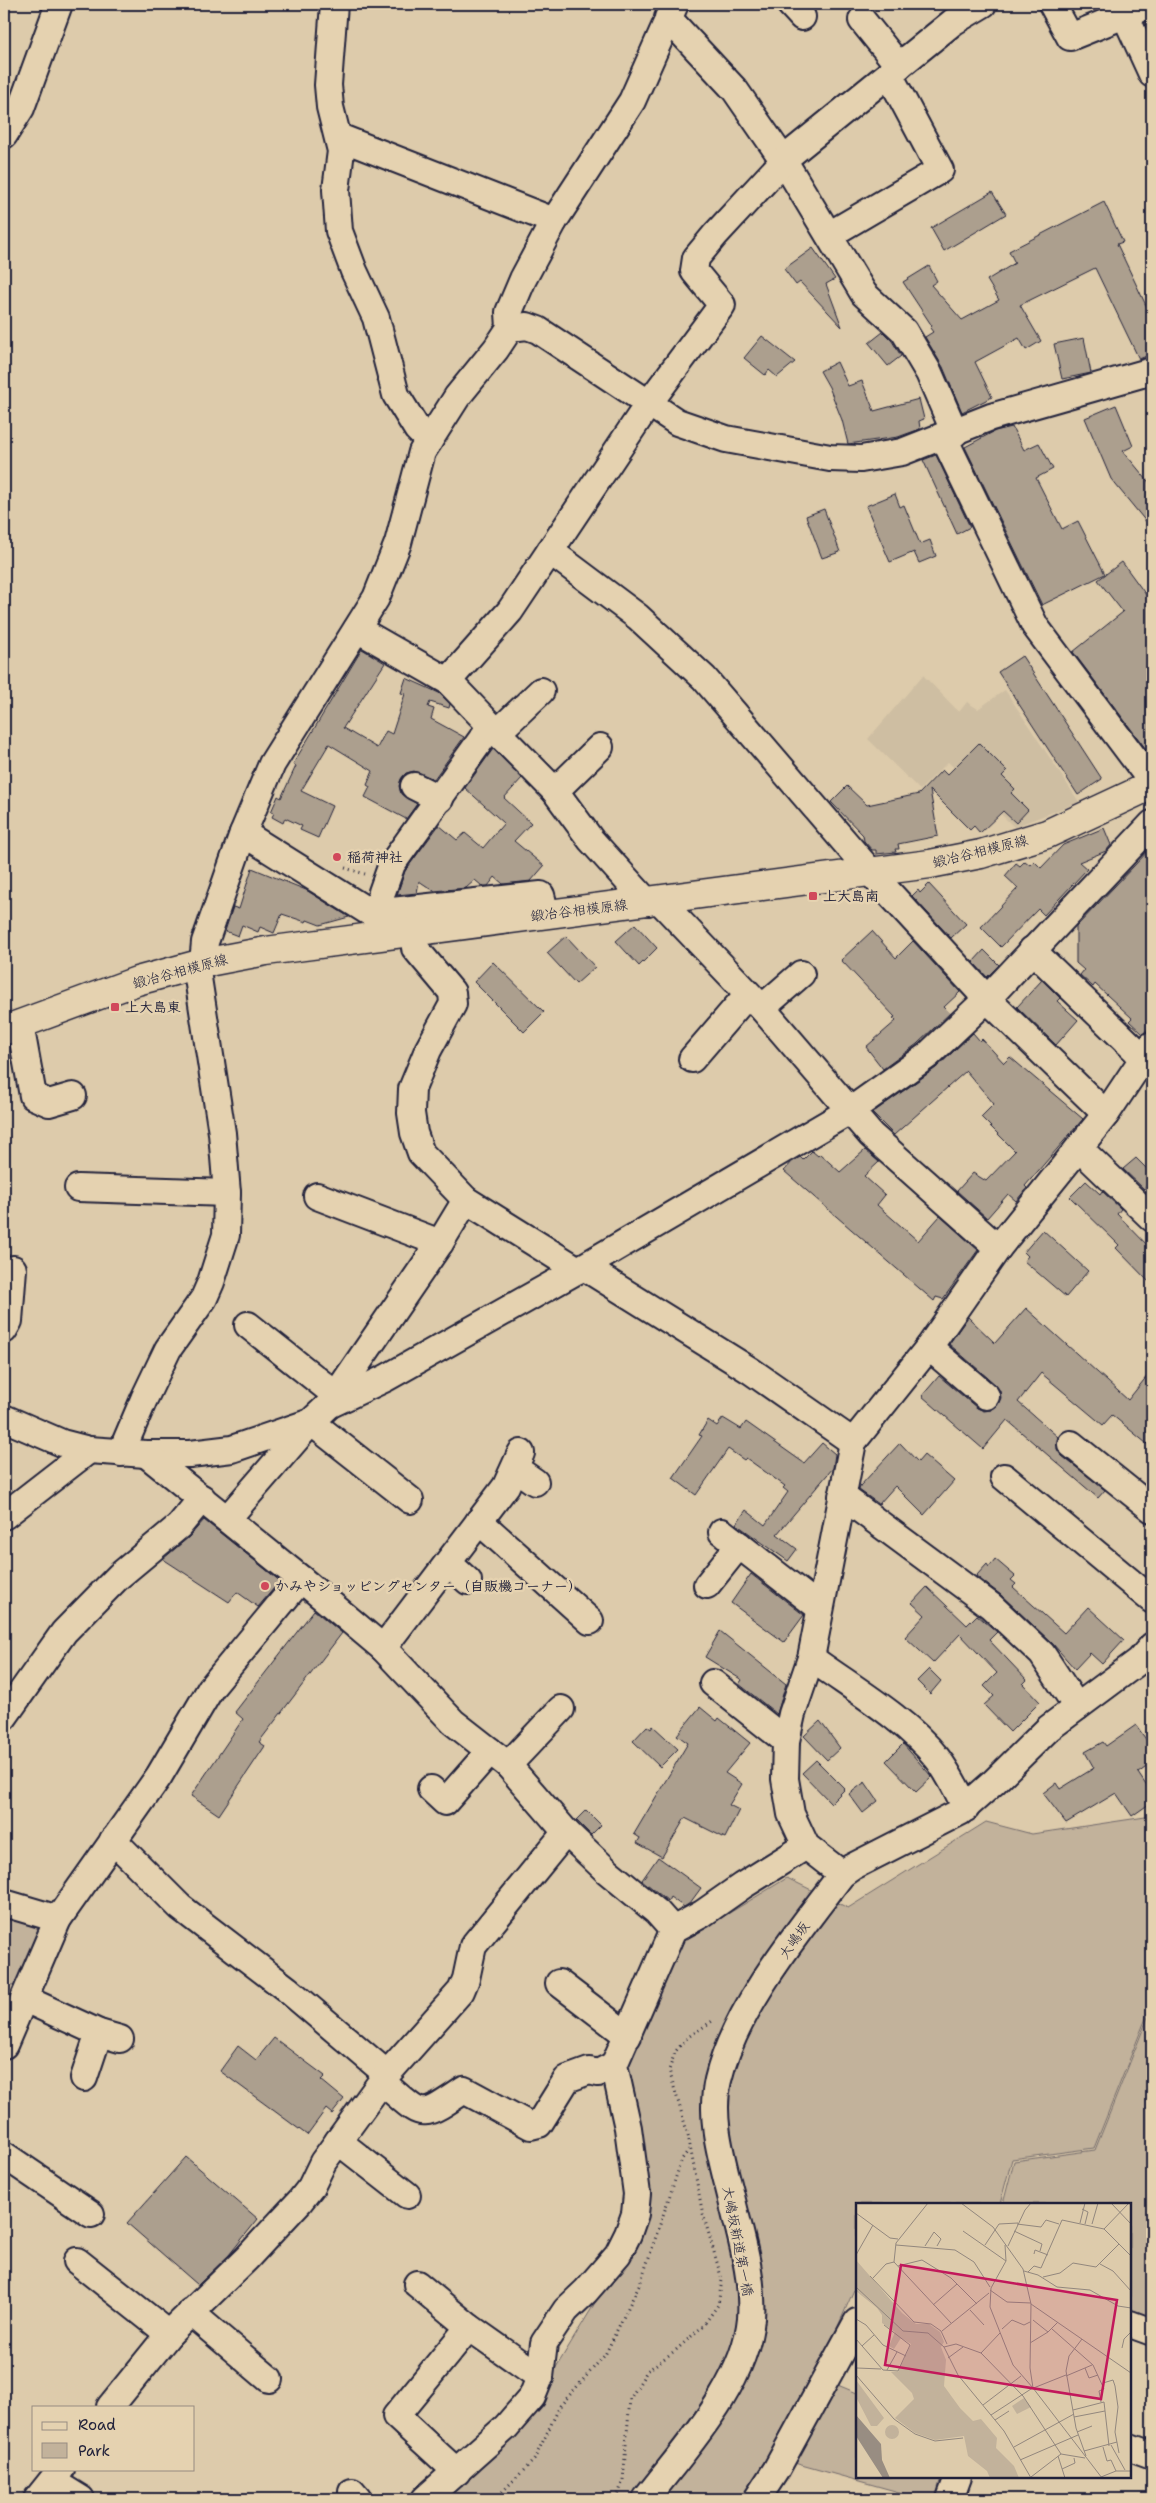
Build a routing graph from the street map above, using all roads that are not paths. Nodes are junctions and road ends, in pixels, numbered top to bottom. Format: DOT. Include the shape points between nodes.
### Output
graph roads {
  1 [pos="59,4"];
  2 [pos="334,4"];
  3 [pos="1052,4"];
  4 [pos="1152,4"];
  5 [pos="974,6"];
  6 [pos="672,11"];
  7 [pos="1124,15"];
  8 [pos="862,20"];
  9 [pos="894,70"];
  10 [pos="1152,74"];
  11 [pos="4,135"];
  12 [pos="339,136"];
  13 [pos="784,161"];
  14 [pos="554,221"];
  15 [pos="829,235"];
  16 [pos="510,328"];
  17 [pos="1152,371"];
  18 [pos="649,403"];
  19 [pos="949,435"];
  20 [pos="429,441"];
  21 [pos="550,551"];
  22 [pos="357,629"];
  23 [pos="448,681"];
  24 [pos="541,691"];
  25 [pos="494,729"];
  26 [pos="600,747"];
  27 [pos="1152,783"];
  28 [pos="414,786"];
  29 [pos="555,791"];
  30 [pos="440,799"];
  31 [pos="1152,824"];
  32 [pos="243,833"];
  33 [pos="871,873"];
  34 [pos="653,901"];
  35 [pos="546,914"];
  36 [pos="377,917"];
  37 [pos="415,948"];
  38 [pos="1032,950"];
  39 [pos="199,964"];
  40 [pos="802,974"];
  41 [pos="988,999"];
  42 [pos="755,1001"];
  43 [pos="12,1027"];
  44 [pos="1150,1056"];
  45 [pos="692,1059"];
  46 [pos="73,1096"];
  47 [pos="851,1110"];
  48 [pos="1106,1114"];
  49 [pos="1079,1148"];
  50 [pos="78,1188"];
  51 [pos="227,1193"];
  52 [pos="333,1196"];
  53 [pos="466,1200"];
  54 [pos="1152,1218"];
  55 [pos="440,1244"];
  56 [pos="998,1248"];
  57 [pos="581,1268"];
  58 [pos="13,1269"];
  59 [pos="6,1323"];
  60 [pos="248,1325"];
  61 [pos="929,1348"];
  62 [pos="986,1396"];
  63 [pos="325,1407"];
  64 [pos="4,1418"];
  65 [pos="852,1442"];
  66 [pos="1071,1444"];
  67 [pos="89,1450"];
  68 [pos="134,1454"];
  69 [pos="524,1468"];
  70 [pos="1004,1477"];
  71 [pos="842,1496"];
  72 [pos="202,1498"];
  73 [pos="410,1500"];
  74 [pos="1152,1509"];
  75 [pos="4,1516"];
  76 [pos="228,1518"];
  77 [pos="479,1522"];
  78 [pos="448,1563"];
  79 [pos="301,1579"];
  80 [pos="468,1581"];
  81 [pos="707,1585"];
  82 [pos="1152,1600"];
  83 [pos="820,1608"];
  84 [pos="590,1621"];
  85 [pos="1152,1646"];
  86 [pos="382,1648"];
  87 [pos="810,1658"];
  88 [pos="713,1683"];
  89 [pos="1077,1707"];
  90 [pos="561,1709"];
  91 [pos="4,1717"];
  92 [pos="786,1741"];
  93 [pos="499,1759"];
  94 [pos="431,1789"];
  95 [pos="963,1810"];
  96 [pos="566,1832"];
  97 [pos="113,1840"];
  98 [pos="806,1846"];
  99 [pos="847,1871"];
  100 [pos="4,1903"];
  101 [pos="58,1919"];
  102 [pos="673,1930"];
  103 [pos="559,1983"];
  104 [pos="25,1999"];
  105 [pos="731,2017"];
  106 [pos="628,2036"];
  107 [pos="4,2045"];
  108 [pos="614,2065"];
  109 [pos="84,2078"];
  110 [pos="384,2078"];
  111 [pos="338,2141"];
  112 [pos="4,2155"];
  113 [pos="407,2195"];
  114 [pos="91,2214"];
  115 [pos="77,2261"];
  116 [pos="417,2284"];
  117 [pos="190,2312"];
  118 [pos="856,2324"];
  119 [pos="1131,2324"];
  120 [pos="469,2327"];
  121 [pos="1152,2332"];
  122 [pos="169,2334"];
  123 [pos="540,2377"];
  124 [pos="269,2379"];
  125 [pos="111,2406"];
  126 [pos="1131,2447"];
  127 [pos="1152,2455"];
  128 [pos="457,2472"];
  129 [pos="958,2478"];
  130 [pos="50,2483"];
  131 [pos="81,2499"];
  132 [pos="425,2499"];
  133 [pos="646,2499"];
  134 [pos="757,2499"];
  135 [pos="950,2499"];
  1 -- 11 [label="street" via="21,108"];
  2 -- 12 [label="street" via="328,85 330,107"];
  3 -- 7 [label="street" via="1070,37"];
  4 -- 7 [label="street"];
  5 -- 9 [label="street"];
  6 -- 13 [label="street" via="735,90"];
  6 -- 14 [label="street" via="632,101"];
  7 -- 10 [label="street"];
  8 -- 9 [label="street"];
  9 -- 13 [label="street"];
  9 -- 15 [label="street" via="940,170"];
  12 -- 14 [label="street"];
  12 -- 20 [label="street" via="341,151 336,190 339,230 376,318 396,394 417,429"];
  13 -- 15 [label="street"];
  13 -- 18 [label="street" via="696,258 694,271 722,306"];
  14 -- 16 [label="street" via="509,312"];
  15 -- 19 [label="street" via="864,294 904,331 929,373"];
  16 -- 18 [label="street" via="527,326 538,330"];
  16 -- 20 [label="street" via="457,397"];
  17 -- 19 [label="street" via="991,417"];
  18 -- 19 [label="street" via="677,422 726,439 830,458 861,459 902,452"];
  18 -- 21 [label="street"];
  19 -- 27 [label="street" via="1035,626"];
  20 -- 22 [label="street" via="422,452 386,576"];
  21 -- 23 [label="street" via="510,611"];
  21 -- 33 [label="street" via="638,617 704,678"];
  22 -- 23 [label="street"];
  22 -- 32 [label="street" via="272,764"];
  23 -- 25 [label="street"];
  24 -- 25 [label="street"];
  25 -- 29 [label="street"];
  25 -- 30 [label="street"];
  26 -- 29 [label="street"];
  27 -- 33 [label="main road, 鍛冶谷相模原線" via="1040,836 982,854"];
  28 -- 30 [label="street"];
  29 -- 34 [label="street" via="591,840"];
  30 -- 36 [label="street" via="392,864"];
  31 -- 38 [label="street"];
  32 -- 36 [label="street"];
  32 -- 39 [label="street"];
  33 -- 34 [label="main road, 鍛冶谷相模原線"];
  33 -- 41 [label="street"];
  34 -- 35 [label="main road, 鍛冶谷相模原線"];
  34 -- 42 [label="street"];
  35 -- 36 [label="street" via="541,895 392,911"];
  35 -- 39 [label="main road, 鍛冶谷相模原線" via="293,947"];
  37 -- 53 [label="street" via="452,992 454,1004 428,1050 412,1089 414,1133 421,1153"];
  38 -- 41 [label="street"];
  38 -- 44 [label="street"];
  39 -- 43 [label="main road, 鍛冶谷相模原線" via="137,981"];
  39 -- 51 [label="street"];
  40 -- 42 [label="street"];
  41 -- 47 [label="street" via="927,1056"];
  41 -- 48 [label="street"];
  42 -- 45 [label="street"];
  42 -- 47 [label="street"];
  43 -- 46 [label="street" via="23,1097 49,1102"];
  44 -- 48 [label="street"];
  47 -- 56 [label="street" via="871,1135"];
  47 -- 57 [label="street"];
  48 -- 49 [label="street"];
  49 -- 54 [label="street"];
  49 -- 56 [label="street"];
  50 -- 51 [label="street" via="108,1199"];
  51 -- 68 [label="street" via="226,1235 211,1282 204,1298 168,1349"];
  52 -- 55 [label="street"];
  53 -- 55 [label="street"];
  53 -- 57 [label="street"];
  55 -- 63 [label="street"];
  56 -- 61 [label="street"];
  57 -- 63 [label="street" via="372,1386"];
  57 -- 65 [label="street" via="750,1370"];
  58 -- 59 [label="street"];
  60 -- 63 [label="street"];
  61 -- 62 [label="street"];
  61 -- 65 [label="street"];
  63 -- 68 [label="street" via="232,1449 190,1454"];
  63 -- 73 [label="street"];
  63 -- 76 [label="street"];
  64 -- 67 [label="street" via="62,1443"];
  65 -- 71 [label="street"];
  66 -- 74 [label="street"];
  67 -- 68 [label="street"];
  67 -- 75 [label="street"];
  68 -- 72 [label="street"];
  69 -- 77 [label="street"];
  70 -- 82 [label="street" via="1022,1507 1107,1576"];
  71 -- 83 [label="street"];
  71 -- 89 [label="street" via="991,1606 1042,1654"];
  72 -- 76 [label="street"];
  72 -- 91 [label="street" via="179,1526 119,1576 64,1632"];
  76 -- 79 [label="street"];
  77 -- 78 [label="street"];
  77 -- 84 [label="street"];
  78 -- 80 [label="street"];
  78 -- 86 [label="street"];
  79 -- 86 [label="street"];
  79 -- 97 [label="street" via="212,1688 159,1776"];
  81 -- 83 [label="street" via="730,1538"];
  83 -- 87 [label="street"];
  85 -- 89 [label="street" via="1139,1662"];
  86 -- 93 [label="street" via="453,1722"];
  87 -- 92 [label="street"];
  87 -- 95 [label="street" via="910,1730 950,1776"];
  88 -- 92 [label="street"];
  89 -- 95 [label="street" via="1049,1728"];
  90 -- 93 [label="street"];
  92 -- 98 [label="street" via="785,1778 791,1814"];
  93 -- 94 [label="street" via="445,1802"];
  93 -- 96 [label="street"];
  95 -- 99 [label="street"];
  96 -- 102 [label="street"];
  96 -- 110 [label="street" via="472,1946 466,1979 460,1991"];
  97 -- 101 [label="street"];
  97 -- 110 [label="street" via="180,1907 288,1989"];
  98 -- 99 [label="street"];
  98 -- 102 [label="street"];
  99 -- 105 [label="street, 大嶋坂"];
  100 -- 101 [label="street"];
  101 -- 104 [label="street"];
  102 -- 106 [label="street"];
  103 -- 106 [label="street"];
  104 -- 107 [label="street"];
  104 -- 109 [label="street" via="109,2036"];
  105 -- 133 [label="street, 大嶋坂新道第一橋" via="726,2055 718,2082 716,2112 720,2148 750,2283 751,2318 746,2347 720,2398"];
  106 -- 108 [label="street"];
  108 -- 110 [label="street" via="598,2073 589,2071 567,2079 539,2124 531,2126 464,2090 433,2111 416,2111"];
  108 -- 123 [label="street" via="628,2128 636,2194 635,2214 618,2254 566,2310 544,2343"];
  110 -- 111 [label="street"];
  111 -- 113 [label="street"];
  111 -- 117 [label="street" via="300,2201"];
  112 -- 114 [label="street"];
  115 -- 122 [label="street"];
  116 -- 120 [label="street"];
  117 -- 122 [label="street"];
  117 -- 124 [label="street"];
  118 -- 134 [label="street"];
  119 -- 121 [label="street"];
  120 -- 123 [label="street"];
  120 -- 128 [label="street" via="396,2416"];
  122 -- 125 [label="street"];
  123 -- 128 [label="street" via="532,2397"];
  126 -- 127 [label="street"];
  128 -- 132 [label="street"];
  129 -- 135 [label="street"];
  130 -- 131 [label="street"];
}
